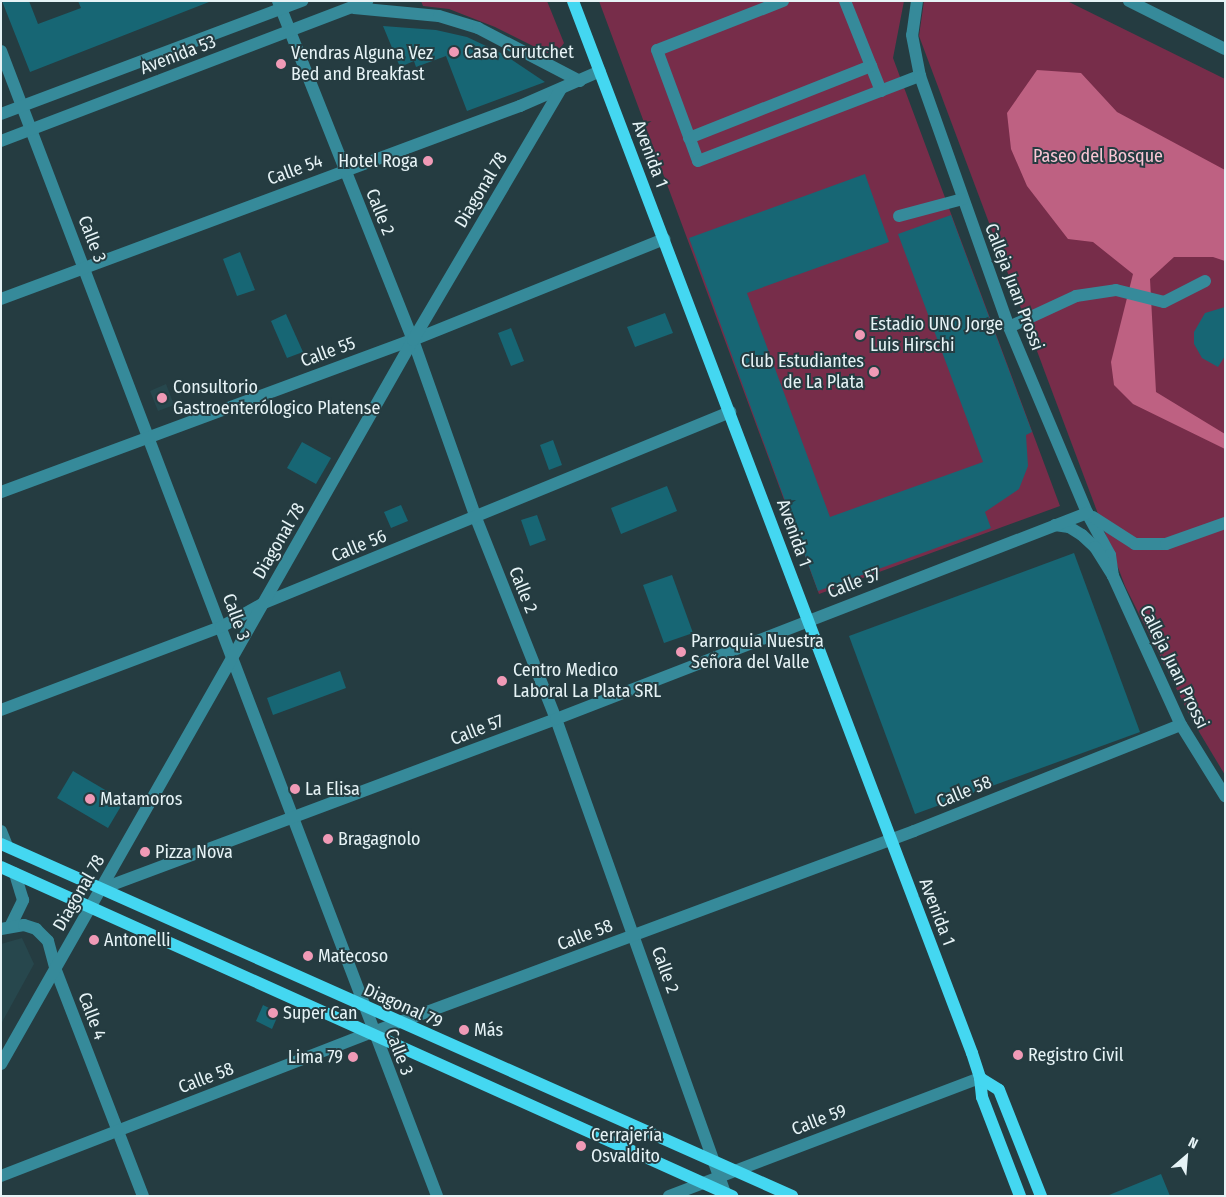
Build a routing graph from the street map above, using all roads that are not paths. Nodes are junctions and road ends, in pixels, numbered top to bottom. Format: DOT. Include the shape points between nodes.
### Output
graph roads {
  1 [pos="302,1"];
  2 [pos="367,1"];
  3 [pos="573,1"];
  4 [pos="783,1"];
  5 [pos="845,1"];
  6 [pos="917,1"];
  7 [pos="1129,1"];
  8 [pos="280,5"];
  9 [pos="352,7"];
  10 [pos="290,31"];
  11 [pos="1225,49"];
  12 [pos="1,51"];
  13 [pos="871,66"];
  14 [pos="600,71"];
  15 [pos="920,76"];
  16 [pos="580,81"];
  17 [pos="561,89"];
  18 [pos="881,91"];
  19 [pos="22,106"];
  20 [pos="1,114"];
  21 [pos="31,130"];
  22 [pos="689,138"];
  23 [pos="1,141"];
  24 [pos="344,170"];
  25 [pos="963,199"];
  26 [pos="899,216"];
  27 [pos="664,239"];
  28 [pos="84,267"];
  29 [pos="1205,281"];
  30 [pos="1,300"];
  31 [pos="1009,328"];
  32 [pos="413,340"];
  33 [pos="730,412"];
  34 [pos="148,436"];
  35 [pos="1,492"];
  36 [pos="1087,513"];
  37 [pos="476,518"];
  38 [pos="1225,523"];
  39 [pos="1055,525"];
  40 [pos="1113,576"];
  41 [pos="264,603"];
  42 [pos="807,620"];
  43 [pos="221,627"];
  44 [pos="232,659"];
  45 [pos="1,710"];
  46 [pos="556,719"];
  47 [pos="1181,725"];
  48 [pos="1225,796"];
  49 [pos="293,819"];
  50 [pos="1,831"];
  51 [pos="890,838"];
  52 [pos="4,845"];
  53 [pos="1,867"];
  54 [pos="15,873"];
  55 [pos="101,889"];
  56 [pos="92,906"];
  57 [pos="6,927"];
  58 [pos="634,935"];
  59 [pos="55,968"];
  60 [pos="366,1009"];
  61 [pos="400,1023"];
  62 [pos="373,1032"];
  63 [pos="1,1064"];
  64 [pos="980,1078"];
  65 [pos="118,1131"];
  66 [pos="716,1163"];
  67 [pos="734,1171"];
  68 [pos="1,1176"];
  69 [pos="720,1176"];
  70 [pos="703,1183"];
  71 [pos="728,1195"];
  72 [pos="143,1196"];
  73 [pos="437,1196"];
  74 [pos="669,1196"];
  75 [pos="792,1196"];
  76 [pos="1020,1196"];
  77 [pos="1041,1196"];
  1 -- 8 [label="street, Avenida 53"];
  2 -- 9 [label="street, Avenida 53"];
  3 -- 14 [label="main road, Avenida 1"];
  4 -- 22 [label="street" via="658,47 657,54"];
  5 -- 13 [label="street"];
  6 -- 15 [label="street, Calleja Juan Prossi" via="912,35"];
  7 -- 11 [label="street"];
  8 -- 10 [label="street, Calle 2"];
  8 -- 19 [label="street, Avenida 53"];
  9 -- 10 [label="street, Avenida 53"];
  9 -- 16 [label="street" via="440,16 478,28"];
  10 -- 21 [label="street, Avenida 53"];
  10 -- 24 [label="street, Calle 2"];
  12 -- 19 [label="street, Calle 3"];
  13 -- 18 [label="street"];
  13 -- 22 [label="street"];
  14 -- 16 [label="street, Calle 54"];
  14 -- 27 [label="main road, Avenida 1"];
  15 -- 18 [label="street"];
  15 -- 25 [label="street, Calleja Juan Prossi"];
  16 -- 17 [label="street, Calle 54"];
  17 -- 24 [label="street, Calle 54"];
  17 -- 32 [label="street, Diagonal 78"];
  18 -- 22 [label="street" via="698,161"];
  19 -- 20 [label="street, Avenida 53"];
  19 -- 21 [label="street, Calle 3"];
  21 -- 23 [label="street, Avenida 53"];
  21 -- 28 [label="street, Calle 3"];
  24 -- 28 [label="street, Calle 54"];
  24 -- 32 [label="street, Calle 2"];
  25 -- 26 [label="street"];
  25 -- 31 [label="street, Calleja Juan Prossi"];
  27 -- 32 [label="street, Calle 55"];
  27 -- 33 [label="main road, Avenida 1"];
  28 -- 30 [label="street, Calle 54"];
  28 -- 34 [label="street, Calle 3"];
  29 -- 31 [label="street" via="1164,302 1116,290 1076,296"];
  31 -- 36 [label="street, Calleja Juan Prossi"];
  32 -- 34 [label="street, Calle 55"];
  32 -- 37 [label="street, Calle 2"];
  32 -- 41 [label="street, Diagonal 78"];
  33 -- 37 [label="street, Calle 56"];
  33 -- 42 [label="main road, Avenida 1"];
  34 -- 35 [label="street, Calle 55"];
  34 -- 43 [label="street, Calle 3"];
  36 -- 38 [label="street" via="1135,544 1166,544"];
  36 -- 39 [label="street, Calle 57"];
  36 -- 40 [label="street, Calleja Juan Prossi" via="1110,556"];
  37 -- 41 [label="street, Calle 56"];
  37 -- 46 [label="street, Calle 2"];
  39 -- 40 [label="street, Calleja Juan Prossi" via="1069,527 1082,535 1095,548"];
  39 -- 42 [label="street, Calle 57"];
  40 -- 47 [label="street, Calleja Juan Prossi"];
  41 -- 43 [label="street, Calle 56"];
  41 -- 44 [label="street, Diagonal 78"];
  42 -- 46 [label="street, Calle 57"];
  42 -- 51 [label="main road, Avenida 1"];
  43 -- 44 [label="street, Calle 3"];
  43 -- 45 [label="street, Calle 56"];
  44 -- 49 [label="street, Calle 3"];
  44 -- 55 [label="street, Diagonal 78"];
  46 -- 49 [label="street, Calle 57"];
  46 -- 58 [label="street, Calle 2"];
  47 -- 48 [label="street, Calleja Juan Prossi"];
  47 -- 51 [label="street, Calle 58"];
  49 -- 55 [label="street, Calle 57"];
  49 -- 60 [label="street, Calle 3"];
  50 -- 52 [label="street"];
  51 -- 58 [label="street, Calle 58"];
  51 -- 64 [label="main road, Avenida 1"];
  52 -- 55 [label="main road, Diagonal 79"];
  53 -- 54 [label="main road, Diagonal 79"];
  54 -- 56 [label="main road, Diagonal 79"];
  54 -- 57 [label="street, Calle 4" via="23,900"];
  55 -- 56 [label="street, Diagonal 78"];
  55 -- 60 [label="main road, Diagonal 79"];
  56 -- 59 [label="street, Diagonal 78"];
  56 -- 62 [label="main road, Diagonal 79"];
  57 -- 59 [label="street, Calle 4" via="24,925 43,935"];
  58 -- 61 [label="street, Calle 58"];
  58 -- 66 [label="street, Calle 2"];
  59 -- 63 [label="street, Diagonal 78"];
  59 -- 65 [label="street, Calle 4"];
  60 -- 61 [label="main road, Diagonal 79"];
  60 -- 62 [label="street, Calle 3"];
  61 -- 62 [label="street, Calle 58"];
  61 -- 66 [label="main road, Diagonal 79"];
  62 -- 65 [label="street, Calle 58"];
  62 -- 70 [label="main road, Diagonal 79"];
  62 -- 73 [label="street, Calle 3"];
  64 -- 67 [label="street, Calle 59"];
  64 -- 76 [label="main road, Avenida 1" via="982,1098"];
  64 -- 77 [label="main road" via="999,1090"];
  65 -- 68 [label="street, Calle 58"];
  65 -- 72 [label="street, Calle 4"];
  66 -- 67 [label="main road, Diagonal 79"];
  66 -- 69 [label="street, Calle 2"];
  67 -- 69 [label="street, Calle 59"];
  67 -- 75 [label="main road, Diagonal 79"];
  69 -- 70 [label="street, Calle 59"];
  69 -- 71 [label="street, Calle 2"];
  70 -- 71 [label="main road, Diagonal 79"];
  70 -- 74 [label="street, Calle 59"];
}
